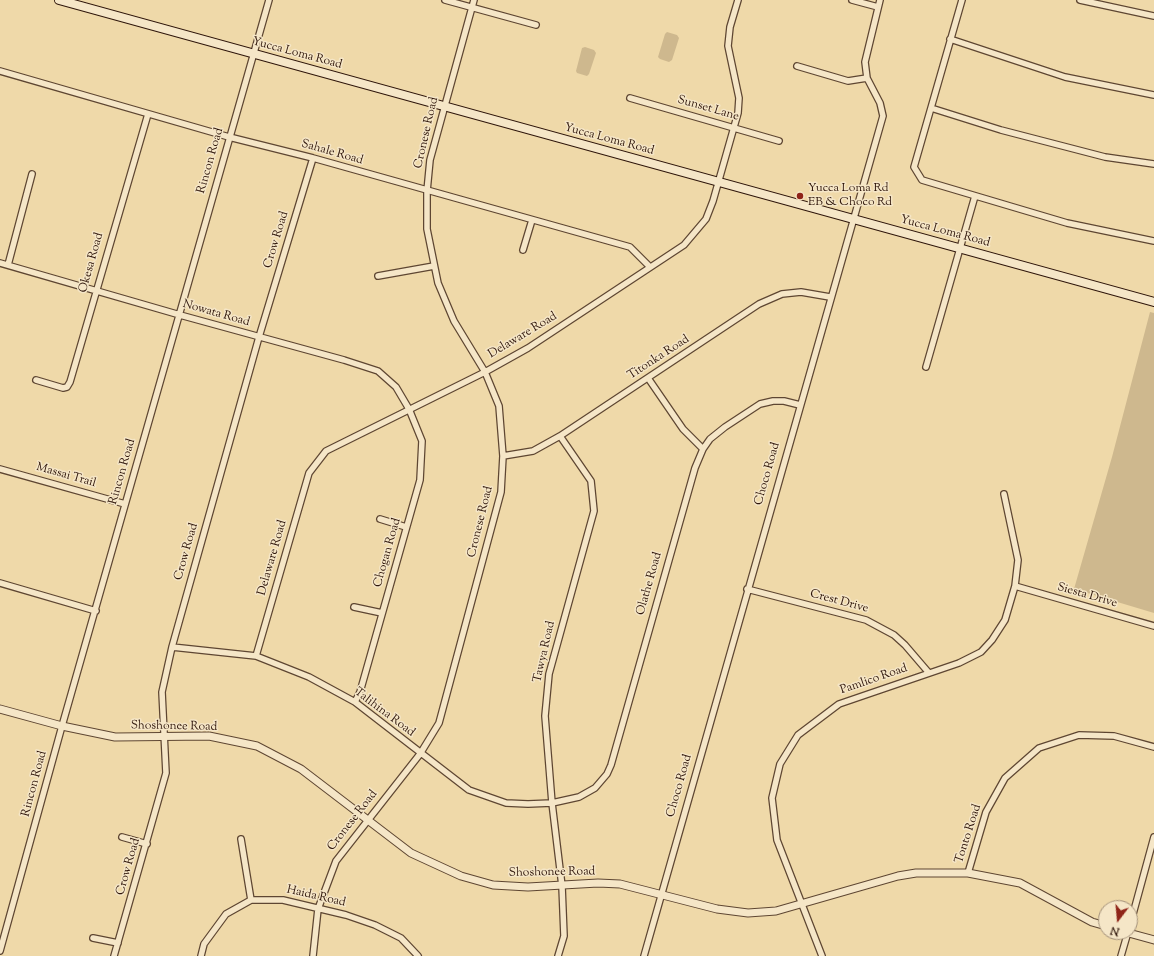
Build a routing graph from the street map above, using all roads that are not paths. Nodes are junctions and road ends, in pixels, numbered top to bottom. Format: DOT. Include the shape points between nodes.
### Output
graph roads {
  1 [pos="59,0"];
  2 [pos="269,0"];
  3 [pos="445,0"];
  4 [pos="474,0"];
  5 [pos="738,0"];
  6 [pos="852,0"];
  7 [pos="880,0"];
  8 [pos="962,0"];
  9 [pos="1080,0"];
  10 [pos="878,7"];
  11 [pos="472,8"];
  12 [pos="1154,16"];
  13 [pos="536,25"];
  14 [pos="950,39"];
  15 [pos="254,54"];
  16 [pos="797,66"];
  17 [pos="0,71"];
  18 [pos="867,78"];
  19 [pos="1154,95"];
  20 [pos="630,98"];
  21 [pos="444,107"];
  22 [pos="931,108"];
  23 [pos="148,114"];
  24 [pos="734,128"];
  25 [pos="229,137"];
  26 [pos="779,141"];
  27 [pos="313,158"];
  28 [pos="1154,164"];
  29 [pos="32,174"];
  30 [pos="719,182"];
  31 [pos="427,191"];
  32 [pos="975,196"];
  33 [pos="853,219"];
  34 [pos="532,220"];
  35 [pos="1154,241"];
  36 [pos="960,248"];
  37 [pos="523,250"];
  38 [pos="0,263"];
  39 [pos="8,265"];
  40 [pos="434,266"];
  41 [pos="650,267"];
  42 [pos="378,276"];
  43 [pos="95,289"];
  44 [pos="830,297"];
  45 [pos="1154,302"];
  46 [pos="180,316"];
  47 [pos="259,337"];
  48 [pos="926,367"];
  49 [pos="485,372"];
  50 [pos="648,378"];
  51 [pos="36,380"];
  52 [pos="800,405"];
  53 [pos="409,409"];
  54 [pos="560,436"];
  55 [pos="703,449"];
  56 [pos="503,456"];
  57 [pos="0,469"];
  58 [pos="1004,494"];
  59 [pos="125,504"];
  60 [pos="380,519"];
  61 [pos="406,527"];
  62 [pos="0,583"];
  63 [pos="1015,586"];
  64 [pos="747,589"];
  65 [pos="354,607"];
  66 [pos="96,611"];
  67 [pos="382,612"];
  68 [pos="1154,626"];
  69 [pos="172,647"];
  70 [pos="256,656"];
  71 [pos="929,673"];
  72 [pos="355,702"];
  73 [pos="0,708"];
  74 [pos="62,726"];
  75 [pos="164,737"];
  76 [pos="1154,747"];
  77 [pos="420,754"];
  78 [pos="552,804"];
  79 [pos="368,819"];
  80 [pos="122,837"];
  81 [pos="1154,837"];
  82 [pos="241,839"];
  83 [pos="147,844"];
  84 [pos="968,873"];
  85 [pos="562,886"];
  86 [pos="661,893"];
  87 [pos="251,900"];
  88 [pos="1137,900"];
  89 [pos="802,904"];
  90 [pos="318,909"];
  91 [pos="1098,924"];
  92 [pos="1138,935"];
  93 [pos="93,938"];
  94 [pos="1125,940"];
  95 [pos="1154,940"];
  96 [pos="118,943"];
  97 [pos="0,951"];
  98 [pos="114,956"];
  99 [pos="201,956"];
  100 [pos="314,956"];
  101 [pos="418,956"];
  102 [pos="558,956"];
  103 [pos="644,956"];
  104 [pos="822,956"];
  105 [pos="1121,956"];
  1 -- 15 [label="main road, Yucca Loma Road"];
  2 -- 15 [label="street, Rincon Road"];
  3 -- 11 [label="street"];
  4 -- 11 [label="street, Cronese Road"];
  5 -- 24 [label="street, Delaware Road" via="730,27 728,46 740,98"];
  6 -- 10 [label="street"];
  7 -- 10 [label="street, Choco Road"];
  8 -- 14 [label="street"];
  9 -- 12 [label="street"];
  10 -- 18 [label="street, Choco Road" via="865,62"];
  11 -- 13 [label="street"];
  11 -- 21 [label="street, Cronese Road"];
  14 -- 19 [label="street" via="1065,77"];
  14 -- 22 [label="street"];
  15 -- 21 [label="main road, Yucca Loma Road"];
  15 -- 25 [label="street, Rincon Road"];
  16 -- 18 [label="street" via="848,81"];
  17 -- 23 [label="street, Sahale Road"];
  18 -- 33 [label="street, Choco Road" via="880,103 883,116"];
  20 -- 24 [label="street, Sunset Lane"];
  21 -- 30 [label="main road, Yucca Loma Road"];
  21 -- 31 [label="street, Cronese Road" via="430,160"];
  22 -- 28 [label="street" via="1001,130 1105,157"];
  22 -- 32 [label="street" via="914,167 922,180"];
  23 -- 25 [label="street, Sahale Road"];
  23 -- 43 [label="street, Okesa Road"];
  24 -- 26 [label="street, Sunset Lane"];
  24 -- 30 [label="street, Delaware Road"];
  25 -- 27 [label="street, Sahale Road"];
  25 -- 46 [label="street, Rincon Road"];
  27 -- 31 [label="street, Sahale Road"];
  27 -- 47 [label="street, Crow Road"];
  29 -- 39 [label="street"];
  30 -- 33 [label="main road, Yucca Loma Road"];
  30 -- 41 [label="street, Delaware Road" via="706,219 684,245"];
  31 -- 34 [label="street, Sahale Road"];
  31 -- 40 [label="street, Cronese Road" via="427,229"];
  32 -- 35 [label="street" via="1067,222"];
  32 -- 36 [label="street"];
  33 -- 36 [label="main road, Yucca Loma Road"];
  33 -- 44 [label="street, Choco Road"];
  34 -- 37 [label="street"];
  34 -- 41 [label="street, Sahale Road" via="630,247"];
  36 -- 45 [label="main road, Yucca Loma Road"];
  36 -- 48 [label="street"];
  38 -- 39 [label="street, Nowata Road"];
  39 -- 43 [label="street, Nowata Road"];
  40 -- 42 [label="street"];
  40 -- 49 [label="street, Cronese Road" via="438,283 454,321"];
  41 -- 49 [label="street, Delaware Road" via="528,348"];
  43 -- 46 [label="street, Nowata Road"];
  43 -- 51 [label="street, Okesa Road" via="67,387"];
  44 -- 50 [label="street, Titonka Road" via="801,292 782,294 760,304"];
  44 -- 52 [label="street, Choco Road"];
  46 -- 47 [label="street, Nowata Road"];
  46 -- 59 [label="street, Rincon Road"];
  47 -- 53 [label="street, Nowata Road" via="378,371 396,387"];
  47 -- 69 [label="street, Crow Road"];
  49 -- 53 [label="street, Delaware Road"];
  49 -- 56 [label="street, Cronese Road" via="499,406"];
  50 -- 54 [label="street, Titonka Road"];
  50 -- 55 [label="street" via="683,429"];
  52 -- 55 [label="street, Olathe Road" via="784,401 760,404 725,427 710,439"];
  52 -- 64 [label="street, Choco Road"];
  53 -- 61 [label="street, Chogan Road" via="422,441 420,480"];
  53 -- 70 [label="street, Delaware Road" via="326,451 309,473"];
  54 -- 56 [label="street, Titonka Road" via="533,451"];
  54 -- 78 [label="street, Tawya Road" via="591,481 594,511 549,674 545,716"];
  55 -- 78 [label="street, Olathe Road" via="695,468 611,765 601,782 589,793"];
  56 -- 77 [label="street, Cronese Road" via="501,492 439,723"];
  57 -- 59 [label="street, Massai Trail"];
  58 -- 63 [label="street, Pamlico Road" via="1018,560"];
  59 -- 66 [label="street, Rincon Road"];
  60 -- 61 [label="street"];
  61 -- 67 [label="street, Chogan Road"];
  62 -- 66 [label="street"];
  63 -- 68 [label="street, Siesta Drive"];
  63 -- 71 [label="street, Pamlico Road" via="1005,620 981,652"];
  64 -- 71 [label="street, Crest Drive" via="866,620 894,635"];
  64 -- 86 [label="street, Choco Road"];
  65 -- 67 [label="street"];
  66 -- 74 [label="street, Rincon Road"];
  67 -- 72 [label="street, Chogan Road"];
  69 -- 70 [label="street, Talihina Road"];
  69 -- 75 [label="street, Crow Road" via="162,692"];
  70 -- 72 [label="street, Talihina Road" via="309,677"];
  71 -- 89 [label="street, Pamlico Road" via="839,704 798,735 780,764 772,798 777,840"];
  72 -- 77 [label="street, Talihina Road"];
  73 -- 74 [label="street, Shoshonee Road"];
  74 -- 75 [label="street, Shoshonee Road" via="115,737"];
  74 -- 97 [label="street, Rincon Road"];
  75 -- 79 [label="street, Shoshonee Road" via="209,736 258,746 301,769"];
  75 -- 83 [label="street, Crow Road" via="166,774"];
  76 -- 84 [label="street, Tonto Road" via="1114,736 1079,735 1039,748 1005,778 986,812"];
  77 -- 78 [label="street, Talihina Road" via="469,790 506,803"];
  77 -- 79 [label="street, Cronese Road"];
  78 -- 85 [label="street, Tawya Road"];
  79 -- 85 [label="street, Shoshonee Road" via="411,853 461,876 493,885"];
  79 -- 90 [label="street, Cronese Road" via="336,860"];
  80 -- 83 [label="street"];
  81 -- 88 [label="street"];
  82 -- 87 [label="street"];
  83 -- 96 [label="street, Crow Road"];
  84 -- 89 [label="street, Shoshonee Road" via="916,873 898,876"];
  84 -- 91 [label="street, Shoshonee Road" via="1020,883"];
  85 -- 86 [label="street, Shoshonee Road" via="620,884"];
  85 -- 102 [label="street, Tawya Road" via="564,936"];
  86 -- 89 [label="street, Shoshonee Road" via="737,913 762,913"];
  86 -- 103 [label="street, Choco Road"];
  87 -- 90 [label="street, Haida Road" via="283,900"];
  87 -- 99 [label="street, Haida Road" via="226,914 204,944"];
  89 -- 104 [label="street, Pamlico Road"];
  90 -- 100 [label="street, Cronese Road"];
  90 -- 101 [label="street, Haida Road" via="375,925 401,938"];
  92 -- 95 [label="street"];
  93 -- 96 [label="street"];
  94 -- 105 [label="street"];
  96 -- 98 [label="street, Crow Road"];
}
